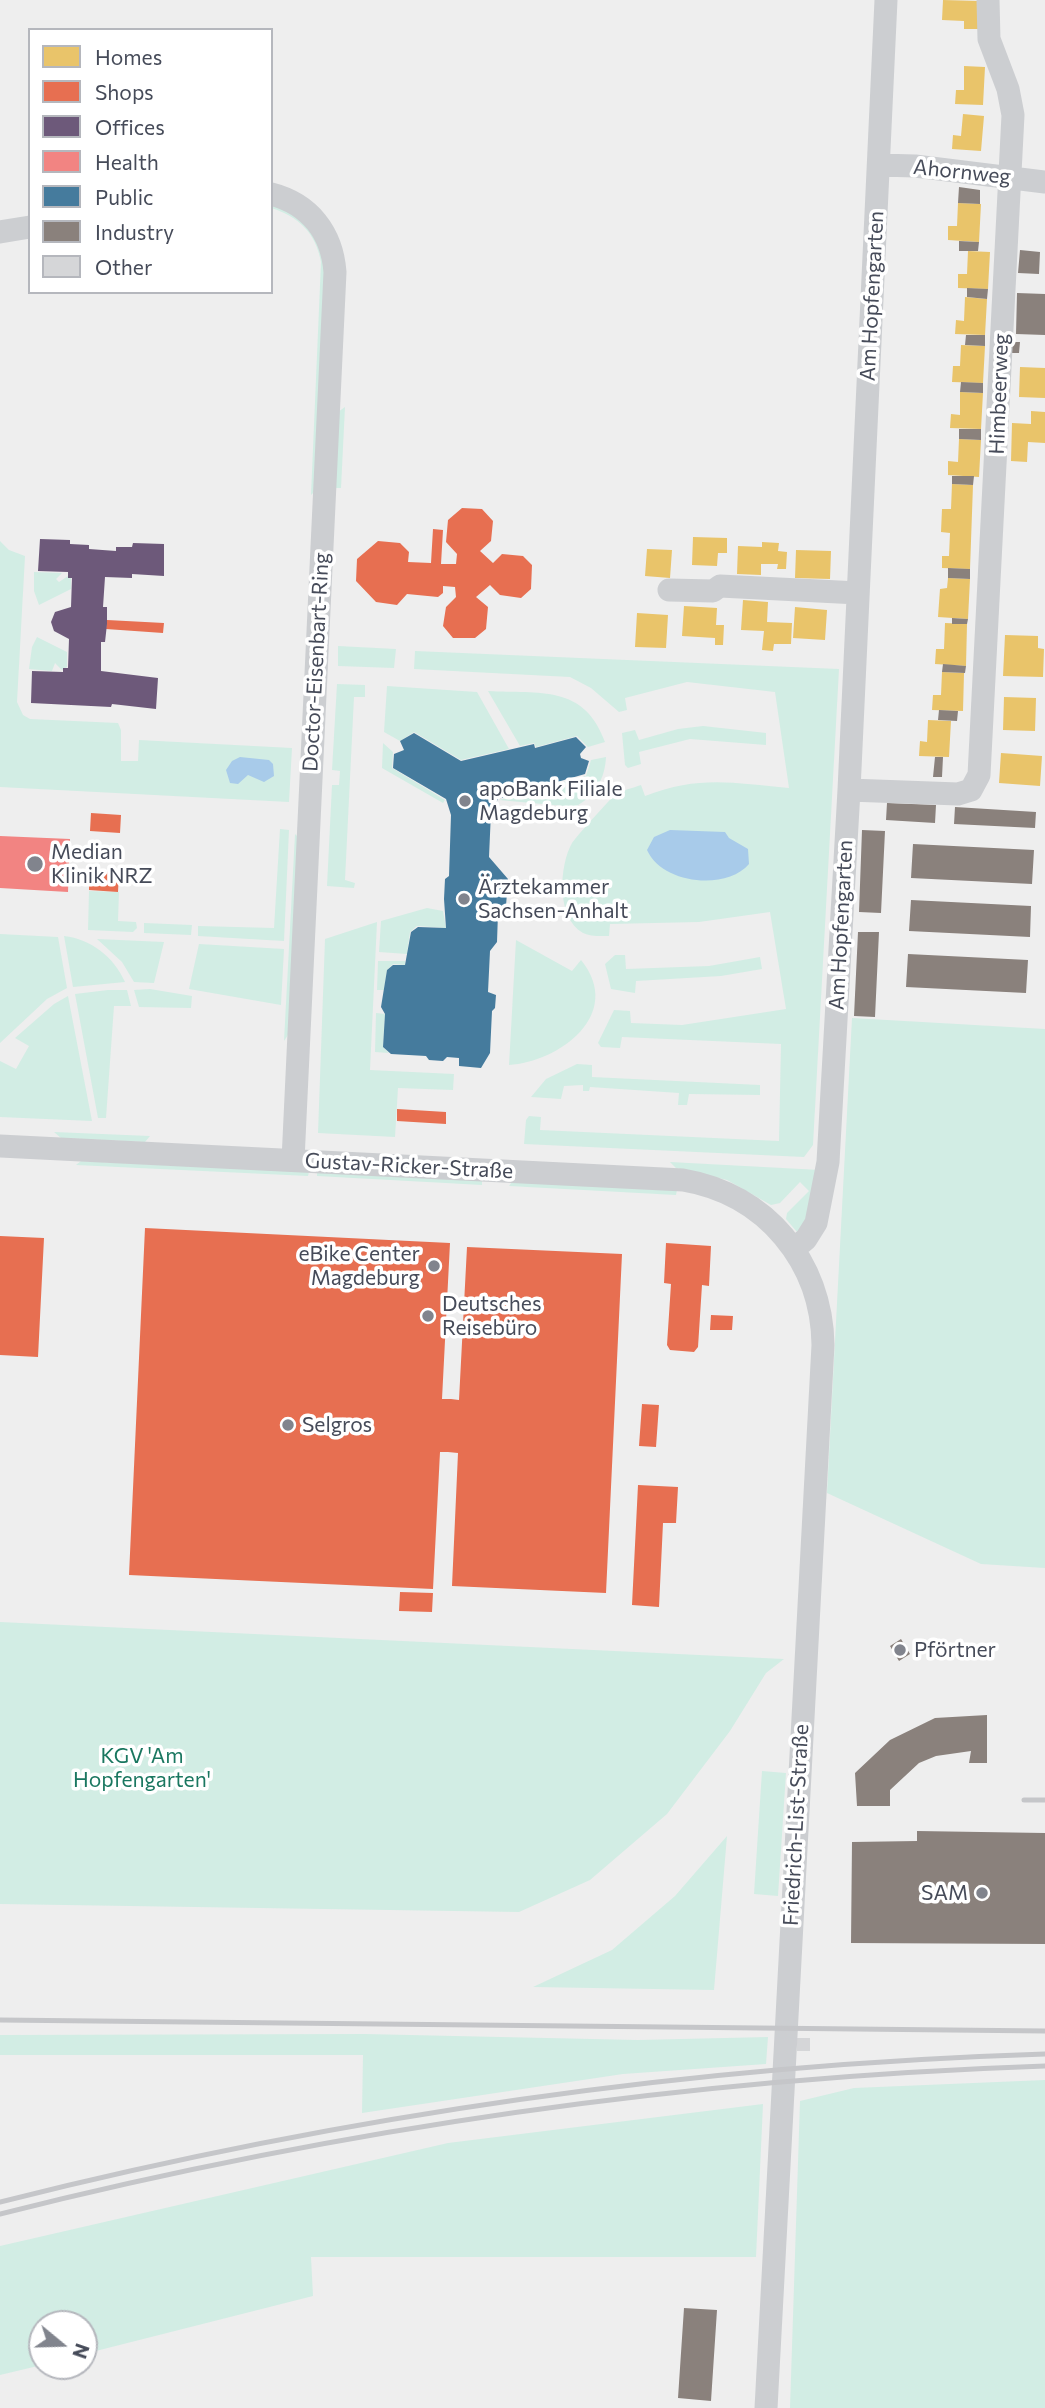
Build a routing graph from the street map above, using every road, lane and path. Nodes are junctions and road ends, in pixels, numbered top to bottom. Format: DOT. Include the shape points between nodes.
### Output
graph roads {
  1 [pos="886,0"];
  2 [pos="988,0"];
  3 [pos="879,164"];
  4 [pos="1007,177"];
  5 [pos="1045,182"];
  6 [pos="273,195"];
  7 [pos="28,227"];
  8 [pos="0,232"];
  9 [pos="669,590"];
  10 [pos="858,593"];
  11 [pos="849,790"];
  12 [pos="0,1146"];
  13 [pos="293,1160"];
  14 [pos="794,1248"];
  15 [pos="766,2408"];
  1 -- 3 [label="street, Am Hopfengarten"];
  2 -- 4 [label="street, Himbeerweg" via="989,39 1012,106"];
  3 -- 4 [label="street, Ahornweg"];
  3 -- 10 [label="street, Am Hopfengarten"];
  4 -- 5 [label="street, Ahornweg"];
  4 -- 11 [label="street, Himbeerweg" via="978,780 971,790 958,794"];
  6 -- 13 [label="street, Doctor-Eisenbart-Ring" via="299,206 318,223 330,245 335,272"];
  7 -- 8 [label="street"];
  9 -- 10 [label="street" via="713,591 720,586"];
  10 -- 11 [label="street, Am Hopfengarten"];
  11 -- 14 [label="street, Am Hopfengarten" via="828,1162 816,1223"];
  12 -- 13 [label="street, Gustav-Ricker-Straße"];
  13 -- 14 [label="street, Gustav-Ricker-Straße" via="693,1182 750,1205"];
  14 -- 15 [label="street, Friedrich-List-Straße" via="815,1289 823,1345"];
}
